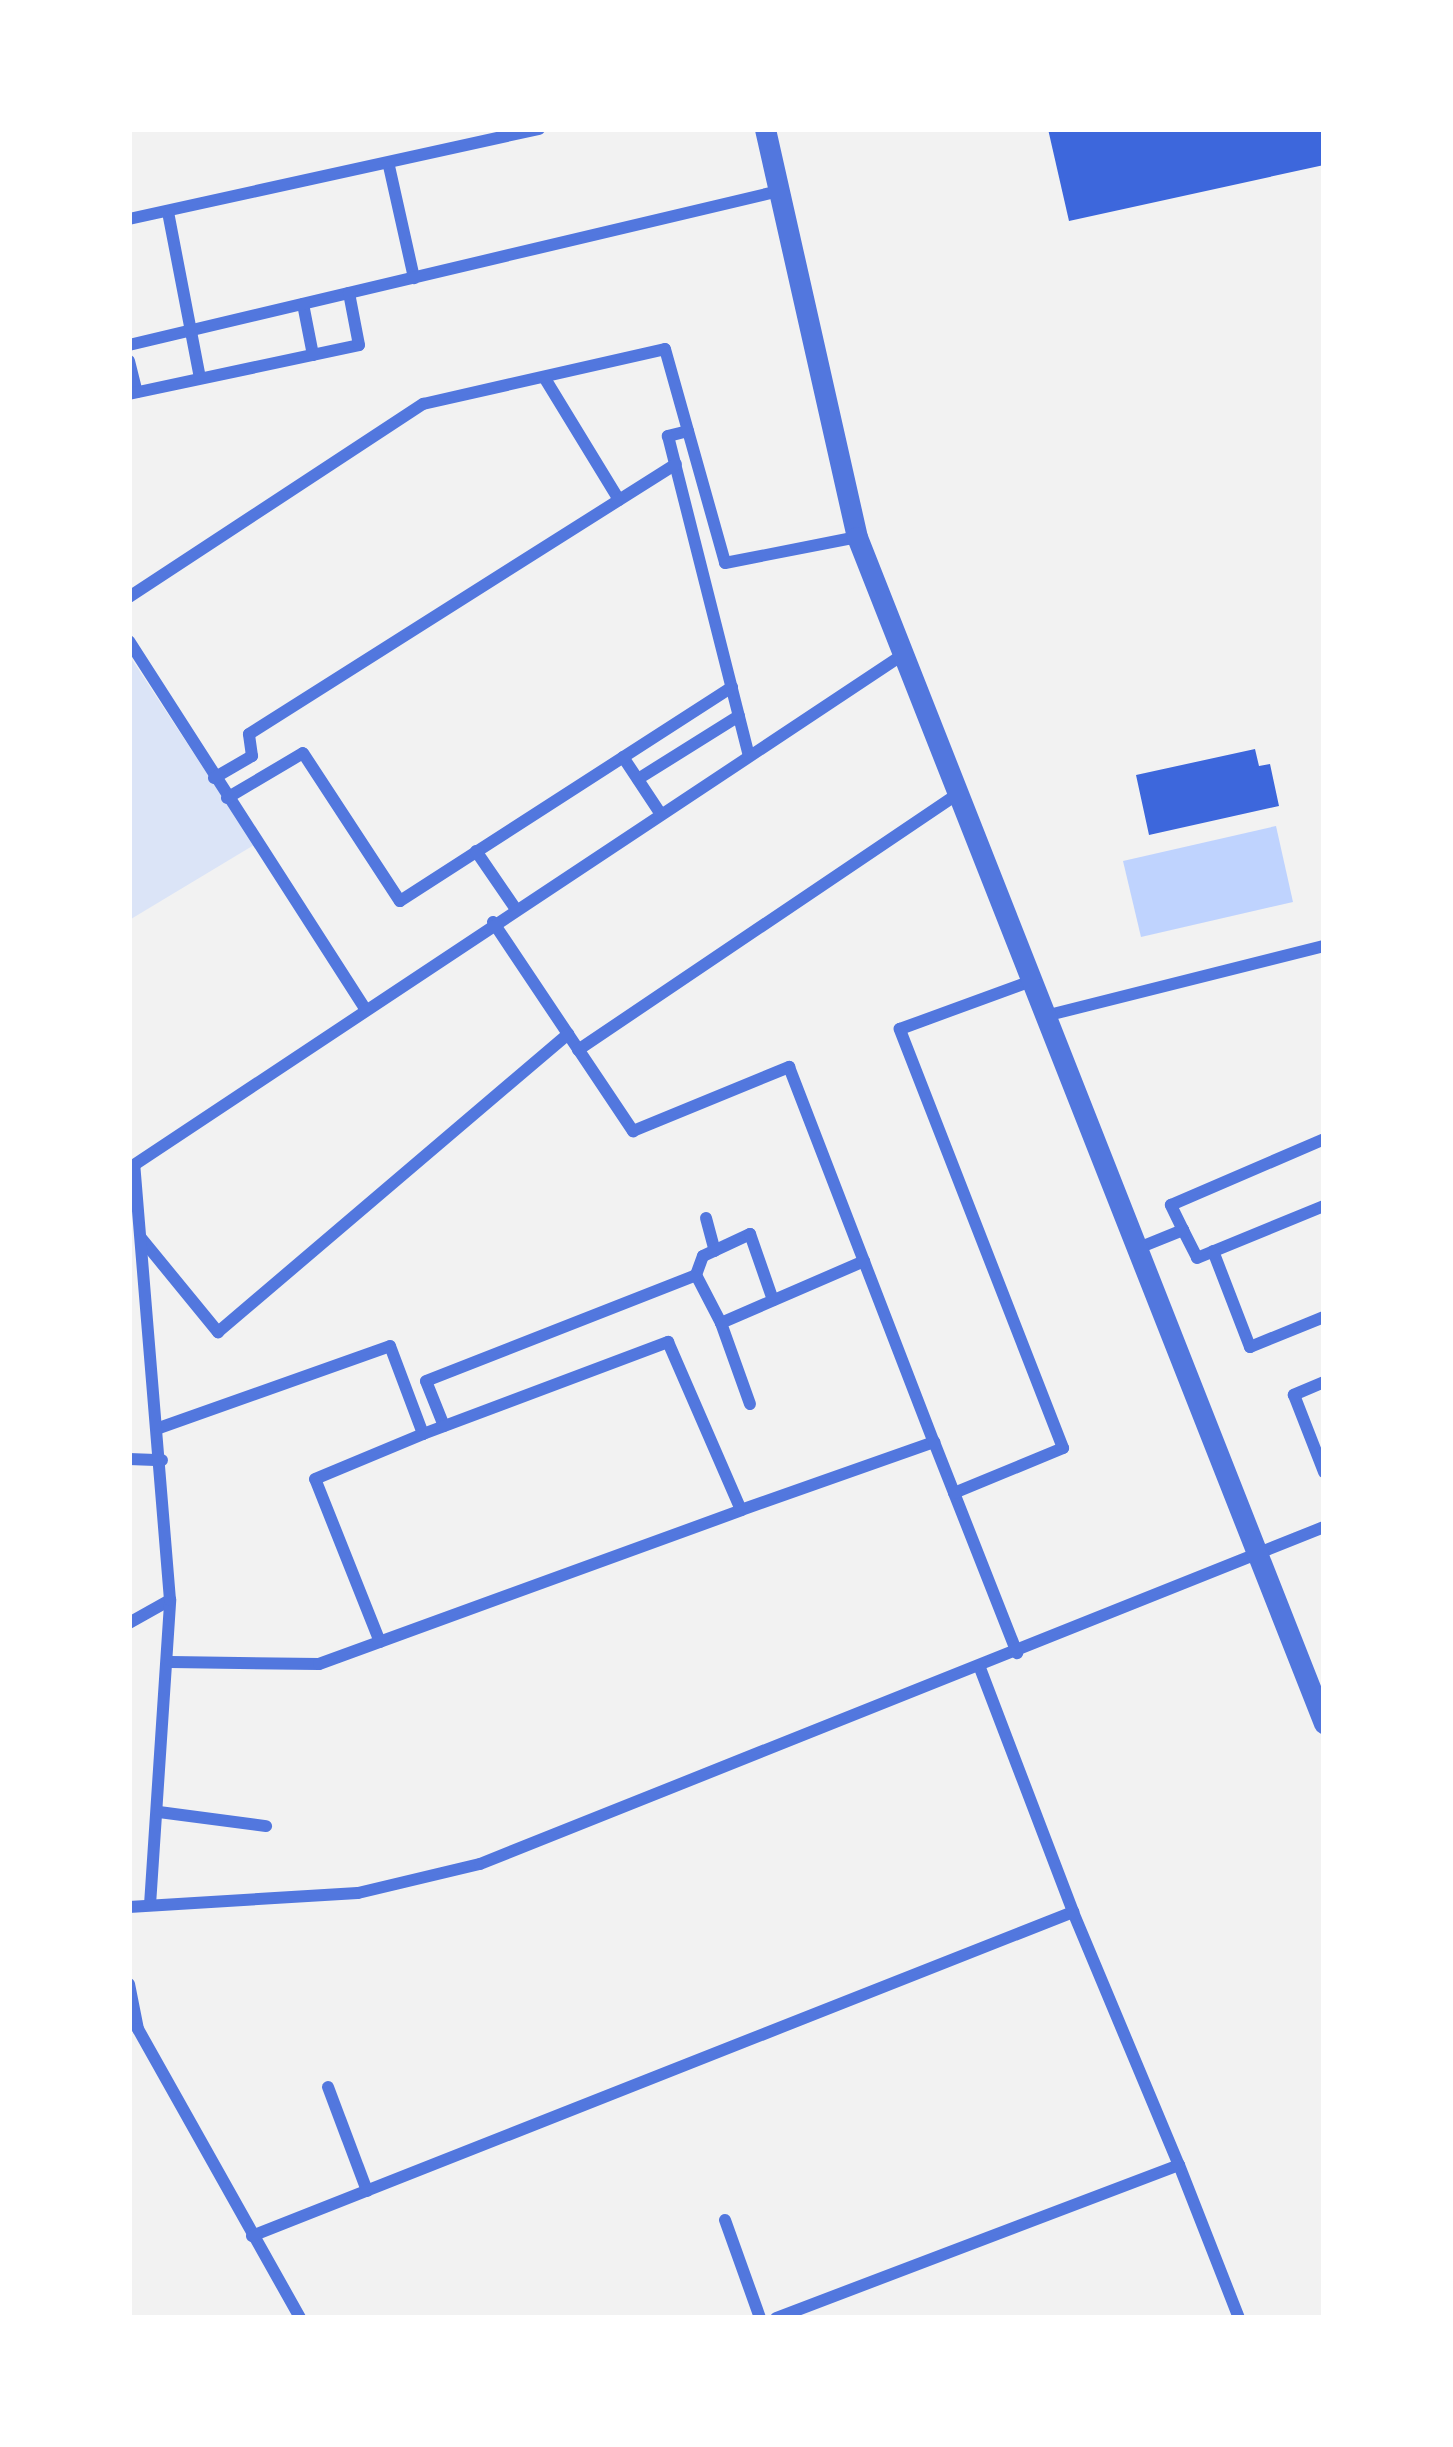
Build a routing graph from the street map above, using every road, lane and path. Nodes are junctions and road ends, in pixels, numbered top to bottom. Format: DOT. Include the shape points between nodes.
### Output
graph roads {
  1 [pos="539,129"];
  2 [pos="765,129"];
  3 [pos="389,166"];
  4 [pos="779,191"];
  5 [pos="168,212"];
  6 [pos="129,219"];
  7 [pos="414,278"];
  8 [pos="349,293"];
  9 [pos="303,304"];
  10 [pos="192,331"];
  11 [pos="129,345"];
  12 [pos="313,355"];
  13 [pos="129,362"];
  14 [pos="544,377"];
  15 [pos="200,378"];
  16 [pos="133,393"];
  17 [pos="688,431"];
  18 [pos="676,464"];
  19 [pos="619,500"];
  20 [pos="857,537"];
  21 [pos="129,597"];
  22 [pos="129,641"];
  23 [pos="904,654"];
  24 [pos="732,687"];
  25 [pos="739,716"];
  26 [pos="749,756"];
  27 [pos="623,757"];
  28 [pos="214,778"];
  29 [pos="638,779"];
  30 [pos="957,794"];
  31 [pos="227,798"];
  32 [pos="660,813"];
  33 [pos="476,851"];
  34 [pos="515,908"];
  35 [pos="494,922"];
  36 [pos="1324,946"];
  37 [pos="1031,981"];
  38 [pos="364,1007"];
  39 [pos="1044,1016"];
  40 [pos="568,1034"];
  41 [pos="578,1050"];
  42 [pos="1324,1139"];
  43 [pos="132,1167"];
  44 [pos="1324,1206"];
  45 [pos="706,1218"];
  46 [pos="1183,1230"];
  47 [pos="141,1238"];
  48 [pos="1136,1250"];
  49 [pos="715,1251"];
  50 [pos="1214,1251"];
  51 [pos="865,1261"];
  52 [pos="696,1275"];
  53 [pos="773,1300"];
  54 [pos="1324,1317"];
  55 [pos="721,1323"];
  56 [pos="1324,1382"];
  57 [pos="750,1404"];
  58 [pos="444,1426"];
  59 [pos="159,1428"];
  60 [pos="423,1433"];
  61 [pos="934,1442"];
  62 [pos="129,1459"];
  63 [pos="162,1460"];
  64 [pos="1324,1472"];
  65 [pos="954,1493"];
  66 [pos="741,1510"];
  67 [pos="1324,1527"];
  68 [pos="1256,1554"];
  69 [pos="170,1600"];
  70 [pos="129,1623"];
  71 [pos="380,1642"];
  72 [pos="1017,1653"];
  73 [pos="171,1662"];
  74 [pos="980,1668"];
  75 [pos="1322,1711"];
  76 [pos="159,1812"];
  77 [pos="266,1826"];
  78 [pos="150,1905"];
  79 [pos="129,1907"];
  80 [pos="1073,1912"];
  81 [pos="129,1984"];
  82 [pos="328,2087"];
  83 [pos="1179,2165"];
  84 [pos="367,2191"];
  85 [pos="725,2220"];
  86 [pos="253,2236"];
  87 [pos="300,2318"];
  88 [pos="760,2318"];
  89 [pos="776,2318"];
  90 [pos="1239,2318"];
  1 -- 3 [label="street"];
  2 -- 4 [label="street"];
  3 -- 5 [label="street"];
  3 -- 7 [label="street"];
  4 -- 7 [label="street"];
  4 -- 20 [label="street"];
  5 -- 6 [label="street"];
  5 -- 10 [label="street"];
  7 -- 8 [label="street"];
  8 -- 9 [label="street"];
  8 -- 12 [label="street" via="359,345"];
  9 -- 10 [label="street"];
  9 -- 12 [label="street"];
  10 -- 11 [label="street"];
  10 -- 15 [label="street"];
  12 -- 15 [label="street"];
  13 -- 16 [label="street"];
  14 -- 17 [label="street" via="665,350"];
  14 -- 19 [label="street"];
  14 -- 21 [label="street" via="423,404"];
  15 -- 16 [label="street"];
  17 -- 18 [label="street" via="668,436"];
  17 -- 20 [label="street" via="725,563"];
  18 -- 19 [label="street"];
  18 -- 24 [label="street"];
  19 -- 28 [label="street" via="249,734 253,756"];
  20 -- 23 [label="street"];
  22 -- 28 [label="street"];
  23 -- 26 [label="street"];
  23 -- 30 [label="street"];
  24 -- 25 [label="street"];
  24 -- 27 [label="street"];
  25 -- 26 [label="street"];
  25 -- 29 [label="street"];
  26 -- 32 [label="street"];
  27 -- 29 [label="street"];
  27 -- 33 [label="street"];
  28 -- 31 [label="street"];
  29 -- 32 [label="street"];
  30 -- 37 [label="street"];
  30 -- 41 [label="street"];
  31 -- 33 [label="street" via="303,752 400,901"];
  31 -- 38 [label="street"];
  32 -- 34 [label="street"];
  33 -- 34 [label="street"];
  34 -- 35 [label="street"];
  35 -- 38 [label="street"];
  35 -- 40 [label="street"];
  36 -- 39 [label="street"];
  37 -- 39 [label="street"];
  37 -- 65 [label="street" via="900,1029 1063,1448"];
  38 -- 43 [label="street"];
  39 -- 48 [label="street"];
  40 -- 41 [label="street"];
  40 -- 47 [label="street" via="218,1332"];
  41 -- 51 [label="street" via="633,1131 789,1067"];
  42 -- 46 [label="street" via="1171,1205"];
  43 -- 47 [label="street"];
  44 -- 50 [label="street"];
  45 -- 49 [label="street"];
  46 -- 48 [label="street"];
  46 -- 50 [label="street" via="1197,1258"];
  47 -- 59 [label="street"];
  48 -- 68 [label="street"];
  49 -- 52 [label="street"];
  49 -- 53 [label="street" via="750,1234"];
  50 -- 54 [label="street" via="1250,1347"];
  51 -- 53 [label="street"];
  51 -- 61 [label="street"];
  52 -- 55 [label="street"];
  52 -- 58 [label="street" via="427,1381"];
  53 -- 55 [label="street"];
  55 -- 57 [label="street"];
  56 -- 64 [label="street" via="1294,1395"];
  58 -- 60 [label="street"];
  58 -- 66 [label="street" via="668,1342"];
  59 -- 60 [label="street" via="390,1346"];
  59 -- 63 [label="street"];
  60 -- 71 [label="street" via="315,1479"];
  61 -- 65 [label="street"];
  61 -- 66 [label="street"];
  62 -- 63 [label="street"];
  63 -- 69 [label="street"];
  65 -- 72 [label="street"];
  66 -- 71 [label="street"];
  67 -- 68 [label="street"];
  68 -- 72 [label="street"];
  68 -- 75 [label="street"];
  69 -- 70 [label="street"];
  69 -- 73 [label="street"];
  71 -- 73 [label="street" via="319,1664"];
  72 -- 74 [label="street"];
  73 -- 76 [label="street"];
  74 -- 78 [label="street" via="480,1864 358,1893"];
  74 -- 80 [label="street"];
  76 -- 77 [label="street"];
  76 -- 78 [label="street"];
  78 -- 79 [label="street"];
  80 -- 83 [label="street"];
  80 -- 84 [label="street"];
  81 -- 86 [label="street" via="138,2029"];
  82 -- 84 [label="street"];
  83 -- 89 [label="street"];
  83 -- 90 [label="street"];
  84 -- 86 [label="street"];
  85 -- 88 [label="street"];
  86 -- 87 [label="street"];
}
